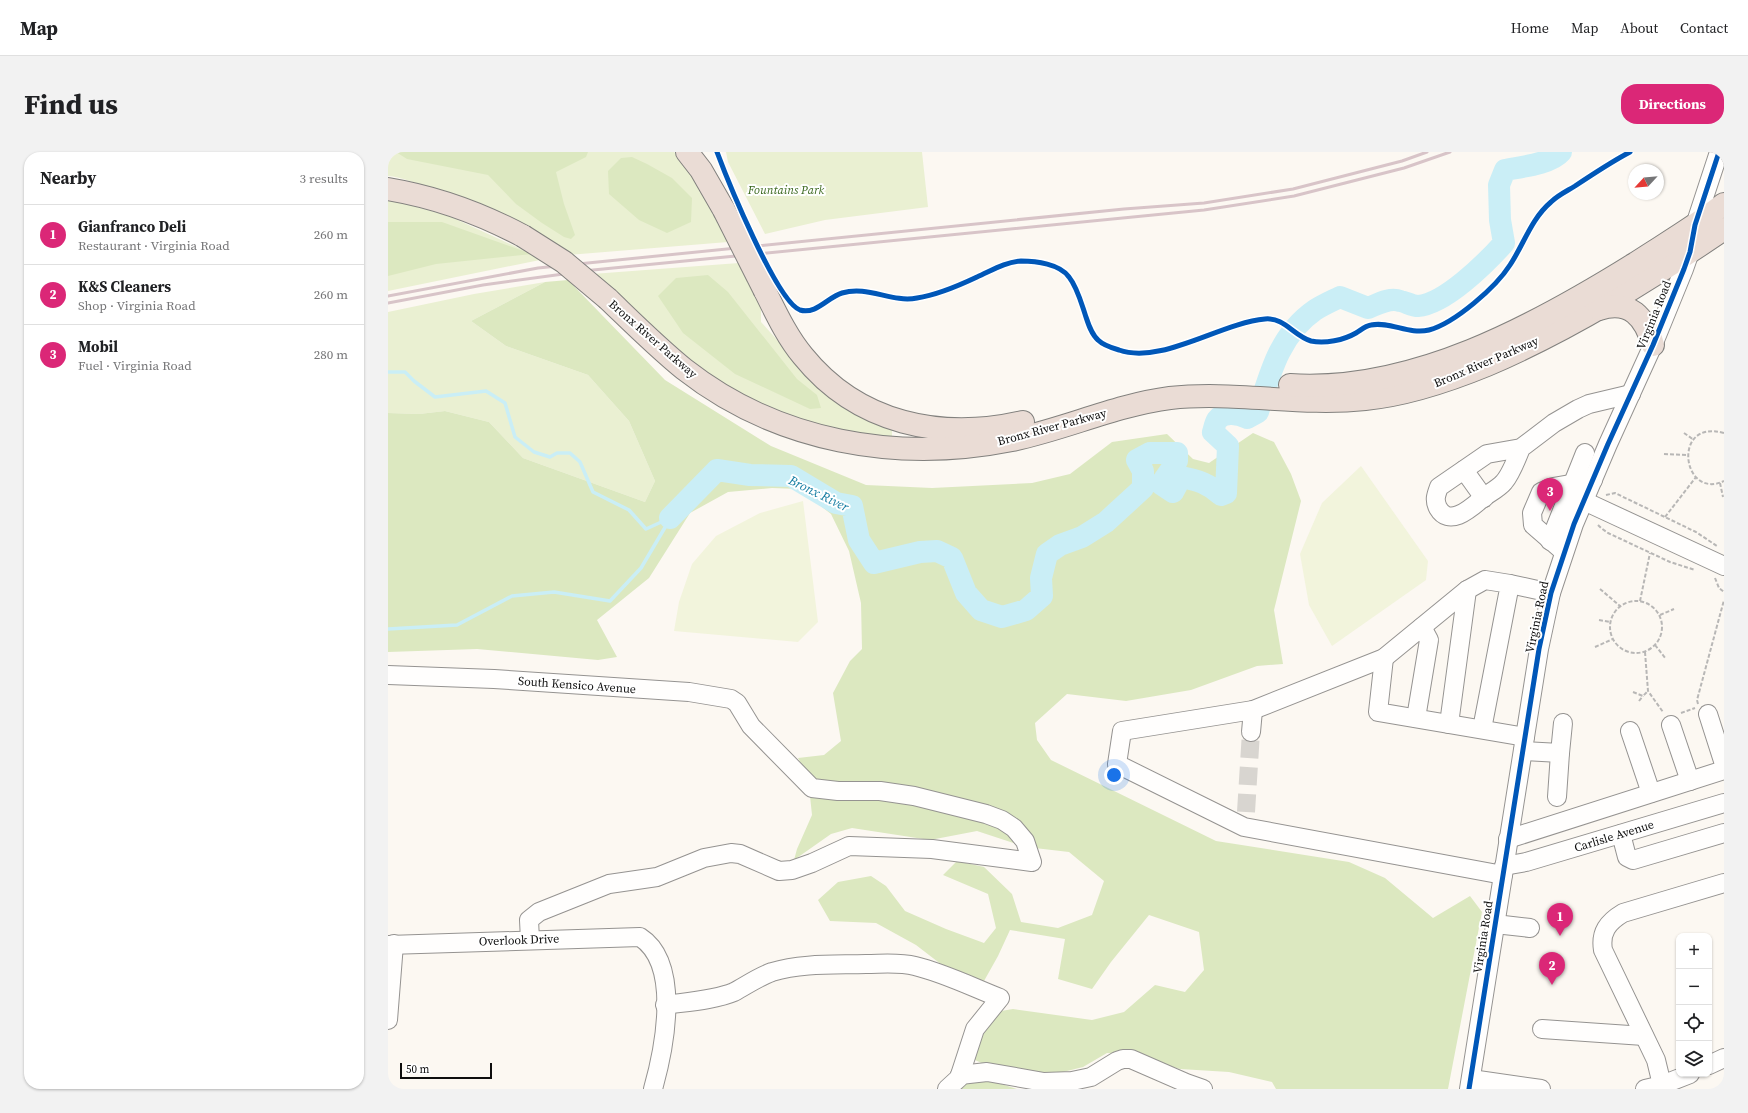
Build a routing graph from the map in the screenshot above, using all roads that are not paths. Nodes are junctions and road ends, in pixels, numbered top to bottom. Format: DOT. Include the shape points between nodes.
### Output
graph roads {
  1 [pos="687,152"];
  2 [pos="696,152"];
  3 [pos="1719,152"];
  4 [pos="388,189"];
  5 [pos="1724,204"];
  6 [pos="721,205"];
  7 [pos="1695,225"];
  8 [pos="1724,229"];
  9 [pos="1690,252"];
  10 [pos="1596,310"];
  11 [pos="1653,345"];
  12 [pos="1246,389"];
  13 [pos="1288,393"];
  14 [pos="1631,394"];
  15 [pos="1521,448"];
  16 [pos="1585,453"];
  17 [pos="1464,470"];
  18 [pos="1593,480"];
  19 [pos="1574,483"];
  20 [pos="1484,498"];
  21 [pos="1584,501"];
  22 [pos="1557,547"];
  23 [pos="1724,566"];
  24 [pos="1510,584"];
  25 [pos="1467,590"];
  26 [pos="1551,593"];
  27 [pos="1422,627"];
  28 [pos="1384,658"];
  29 [pos="388,675"];
  30 [pos="1253,710"];
  31 [pos="1708,714"];
  32 [pos="1416,718"];
  33 [pos="1673,718"];
  34 [pos="1563,723"];
  35 [pos="1449,724"];
  36 [pos="1482,729"];
  37 [pos="1251,732"];
  38 [pos="1630,732"];
  39 [pos="1524,744"];
  40 [pos="1560,753"];
  41 [pos="1724,764"];
  42 [pos="1724,770"];
  43 [pos="1690,781"];
  44 [pos="1651,793"];
  45 [pos="1557,797"];
  46 [pos="1724,803"];
  47 [pos="1724,833"];
  48 [pos="1621,834"];
  49 [pos="1508,839"];
  50 [pos="1503,870"];
  51 [pos="1724,883"];
  52 [pos="1495,924"];
  53 [pos="1530,928"];
  54 [pos="530,940"];
  55 [pos="391,945"];
  56 [pos="665,1005"];
  57 [pos="388,1020"];
  58 [pos="1542,1029"];
  59 [pos="1644,1036"];
  60 [pos="1724,1058"];
  61 [pos="1712,1064"];
  62 [pos="960,1075"];
  63 [pos="1683,1077"];
  64 [pos="1470,1084"];
  65 [pos="1656,1088"];
  66 [pos="652,1089"];
  67 [pos="946,1089"];
  68 [pos="1203,1089"];
  69 [pos="1541,1089"];
  1 -- 6 [label="highway, Bronx River Parkway" via="701,170"];
  2 -- 6 [label="highway"];
  3 -- 7 [label="street, Virginia Road"];
  4 -- 12 [label="highway, Bronx River Parkway, bridge" via="461,207 523,236 564,262 683,368 723,396 764,417 824,438 901,449 970,446 1037,434 1156,400"];
  5 -- 7 [label="highway, Bronx River Parkway"];
  6 -- 12 [label="highway, Bronx River Parkway, bridge" via="797,348 811,365 845,394 866,408 887,417 919,426 952,430 996,427 1148,387 1204,381"];
  7 -- 9 [label="street, Virginia Road"];
  7 -- 13 [label="highway, Bronx River Parkway" via="1570,301 1470,350 1420,368 1377,379"];
  8 -- 9 [label="highway, Bronx River Parkway"];
  9 -- 10 [label="highway, Bronx River Parkway"];
  9 -- 11 [label="street, Virginia Road"];
  10 -- 11 [label="highway" via="1616,306 1633,311 1642,319"];
  10 -- 13 [label="highway, Bronx River Parkway" via="1499,360 1425,388 1369,399 1324,402"];
  11 -- 14 [label="street, Virginia Road"];
  12 -- 13 [label="highway, Bronx River Parkway"];
  14 -- 15 [label="street" via="1578,409"];
  14 -- 18 [label="street, Virginia Road"];
  15 -- 17 [label="street" via="1487,454"];
  15 -- 20 [label="street" via="1505,482"];
  16 -- 19 [label="street"];
  17 -- 20 [label="street"];
  17 -- 20 [label="street" via="1439,487 1435,496 1438,509 1452,517 1462,515"];
  18 -- 19 [label="street"];
  18 -- 21 [label="street, Virginia Road"];
  19 -- 22 [label="street"];
  19 -- 22 [label="street" via="1541,492 1532,513 1533,525"];
  21 -- 22 [label="street, Virginia Road"];
  21 -- 23 [label="street"];
  22 -- 26 [label="street, Virginia Road"];
  24 -- 25 [label="street" via="1485,580"];
  24 -- 26 [label="street"];
  24 -- 36 [label="street"];
  25 -- 27 [label="street"];
  25 -- 35 [label="street"];
  26 -- 39 [label="street, Virginia Road"];
  27 -- 28 [label="street"];
  27 -- 32 [label="street" via="1429,640"];
  28 -- 30 [label="street"];
  28 -- 32 [label="street" via="1378,712"];
  29 -- 54 [label="street, South Kensico Avenue" via="689,692 731,699 738,703 751,726 812,788 880,791 914,796 986,814 1014,828 1025,841 1032,862 932,848 849,846 812,863 792,870 779,871 740,854 725,854 704,858 657,877 609,884 539,912 529,920"];
  30 -- 37 [label="street"];
  30 -- 50 [label="street" via="1122,731 1117,764 1245,819"];
  31 -- 41 [label="street"];
  32 -- 35 [label="street"];
  33 -- 43 [label="street"];
  34 -- 40 [label="street"];
  35 -- 36 [label="street"];
  36 -- 39 [label="street"];
  38 -- 44 [label="street"];
  39 -- 40 [label="street"];
  39 -- 49 [label="street, Virginia Road"];
  40 -- 45 [label="street"];
  42 -- 43 [label="street"];
  43 -- 44 [label="street"];
  44 -- 49 [label="street"];
  46 -- 48 [label="street, Carlisle Avenue"];
  47 -- 48 [label="street" via="1633,860 1627,857"];
  48 -- 50 [label="street, Carlisle Avenue"];
  49 -- 50 [label="street, Virginia Road"];
  50 -- 52 [label="street, Virginia Road"];
  51 -- 59 [label="street" via="1623,913 1612,919 1605,929 1602,938 1603,950"];
  52 -- 53 [label="street"];
  52 -- 64 [label="street, Virginia Road"];
  54 -- 55 [label="street, Overlook Drive"];
  54 -- 56 [label="street, Overlook Drive" via="640,937 657,956 663,972"];
  55 -- 57 [label="street"];
  56 -- 62 [label="street" via="734,992 770,973 787,969 831,965 914,965 1000,998 974,1029"];
  56 -- 66 [label="street" via="665,1032"];
  58 -- 59 [label="street"];
  59 -- 65 [label="street" via="1656,1060"];
  60 -- 61 [label="street"];
  62 -- 67 [label="street"];
  62 -- 68 [label="street" via="987,1072 1044,1082 1072,1081 1091,1077 1123,1059 1131,1059"];
  63 -- 65 [label="street"];
  64 -- 69 [label="street"];
}
